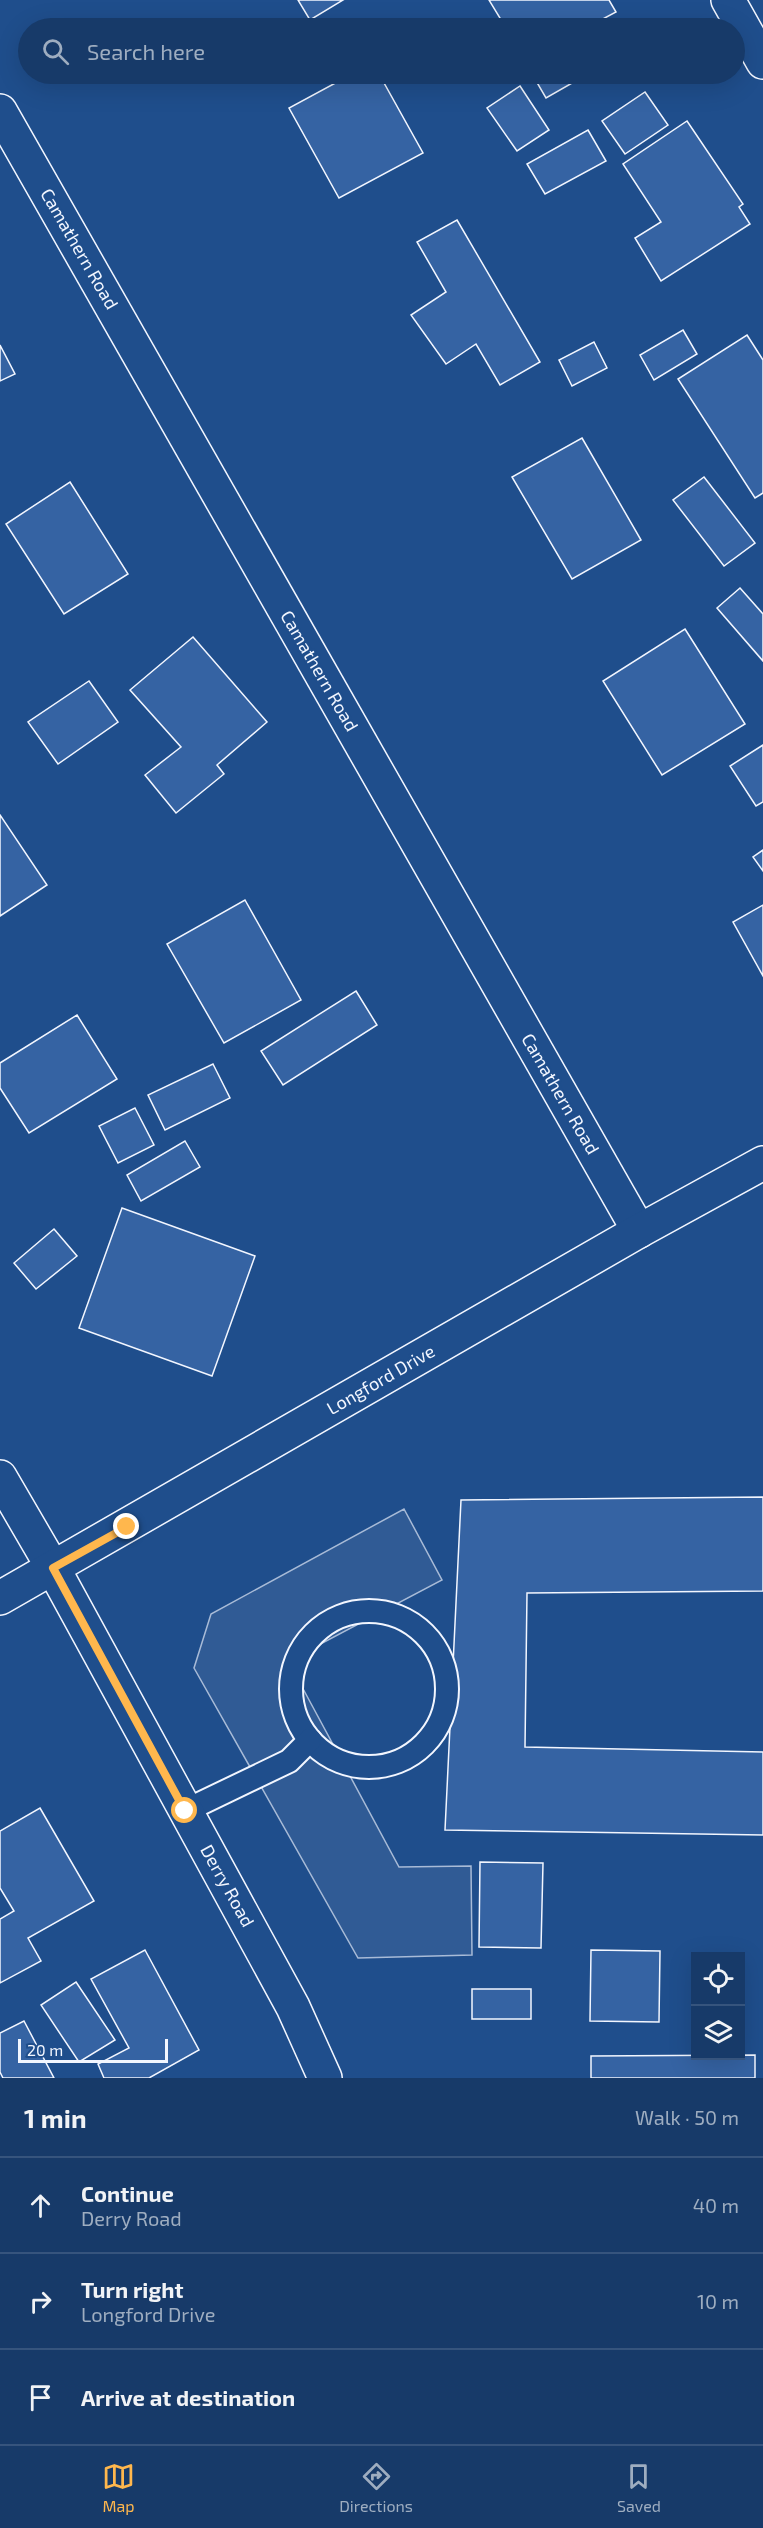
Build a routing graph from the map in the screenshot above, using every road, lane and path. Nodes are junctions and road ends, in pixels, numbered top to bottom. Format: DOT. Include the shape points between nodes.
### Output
graph roads {
  1 [pos="728,0"];
  2 [pos="738,18"];
  3 [pos="745,30"];
  4 [pos="763,62"];
  5 [pos="0,111"];
  6 [pos="763,1163"];
  7 [pos="639,1231"];
  8 [pos="0,1477"];
  9 [pos="53,1568"];
  10 [pos="0,1598"];
  11 [pos="310,1740"];
  12 [pos="185,1811"];
  13 [pos="325,2078"];
  1 -- 2 [label="street"];
  3 -- 4 [label="street"];
  5 -- 7 [label="street, Camathern Road"];
  6 -- 7 [label="street, Longford Drive"];
  7 -- 9 [label="street, Longford Drive"];
  8 -- 9 [label="street, Derry Road"];
  9 -- 10 [label="street, Longford Drive"];
  9 -- 12 [label="street, Derry Road"];
  11 -- 11 [label="lane" via="296,1717 290,1691 294,1666 307,1641 326,1624 350,1613 377,1611 403,1618 424,1632 439,1652 447,1676 447,1701 439,1725 423,1745 403,1759 378,1766 353,1765 330,1756"];
  11 -- 12 [label="lane" via="289,1761"];
  12 -- 13 [label="street, Derry Road" via="293,2007"];
}
